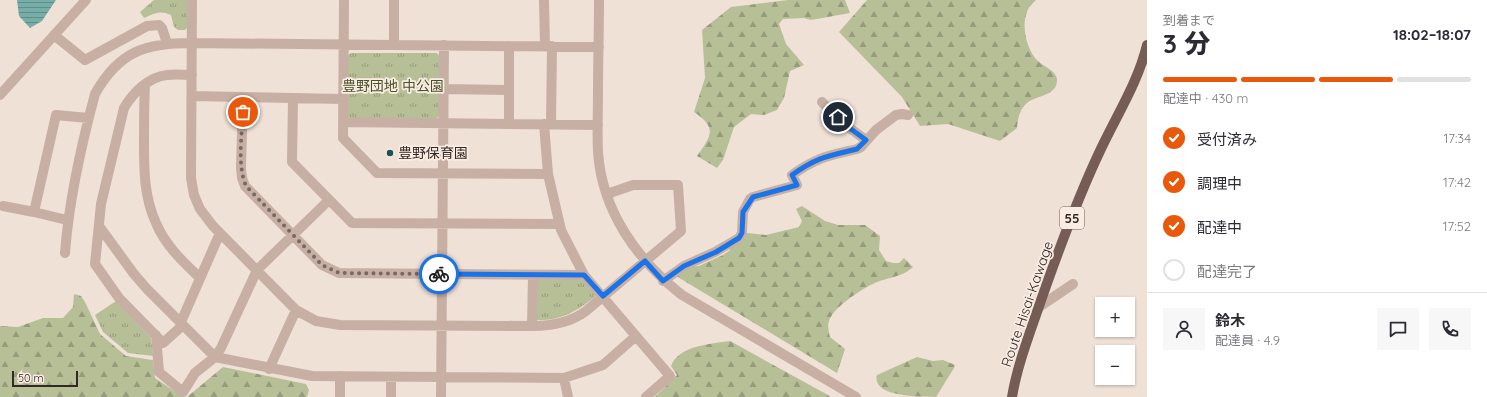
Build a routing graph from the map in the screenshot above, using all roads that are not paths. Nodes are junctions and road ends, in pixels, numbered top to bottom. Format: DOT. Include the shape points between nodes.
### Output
graph roads {
  1 [pos="86,0"];
  2 [pos="192,0"];
  3 [pos="344,0"];
  4 [pos="394,0"];
  5 [pos="544,0"];
  6 [pos="599,0"];
  7 [pos="54,35"];
  8 [pos="167,43"];
  9 [pos="191,43"];
  10 [pos="344,45"];
  11 [pos="444,45"];
  12 [pos="1147,45"];
  13 [pos="394,46"];
  14 [pos="509,46"];
  15 [pos="548,46"];
  16 [pos="599,47"];
  17 [pos="192,75"];
  18 [pos="144,84"];
  19 [pos="443,89"];
  20 [pos="508,90"];
  21 [pos="0,95"];
  22 [pos="192,96"];
  23 [pos="243,98"];
  24 [pos="293,99"];
  25 [pos="343,99"];
  26 [pos="822,102"];
  27 [pos="908,115"];
  28 [pos="88,118"];
  29 [pos="343,122"];
  30 [pos="443,123"];
  31 [pos="509,124"];
  32 [pos="547,124"];
  33 [pos="598,125"];
  34 [pos="866,140"];
  35 [pos="443,173"];
  36 [pos="548,174"];
  37 [pos="607,194"];
  38 [pos="329,200"];
  39 [pos="3,206"];
  40 [pos="34,212"];
  41 [pos="67,220"];
  42 [pos="443,224"];
  43 [pos="559,224"];
  44 [pos="99,226"];
  45 [pos="220,233"];
  46 [pos="294,234"];
  47 [pos="64,253"];
  48 [pos="645,261"];
  49 [pos="258,270"];
  50 [pos="442,274"];
  51 [pos="533,275"];
  52 [pos="584,275"];
  53 [pos="200,278"];
  54 [pos="663,281"];
  55 [pos="1073,284"];
  56 [pos="603,296"];
  57 [pos="1039,307"];
  58 [pos="296,310"];
  59 [pos="182,324"];
  60 [pos="441,325"];
  61 [pos="532,326"];
  62 [pos="156,335"];
  63 [pos="636,336"];
  64 [pos="215,357"];
  65 [pos="270,368"];
  66 [pos="340,376"];
  67 [pos="391,377"];
  68 [pos="441,377"];
  69 [pos="564,378"];
  70 [pos="340,397"];
  71 [pos="391,397"];
  72 [pos="441,397"];
  73 [pos="568,397"];
  74 [pos="646,397"];
  75 [pos="856,397"];
  76 [pos="1012,397"];
  1 -- 7 [label="street"];
  2 -- 9 [label="street"];
  3 -- 10 [label="street"];
  4 -- 13 [label="street"];
  5 -- 15 [label="street"];
  6 -- 16 [label="street"];
  7 -- 8 [label="street" via="85,60 147,26 159,25"];
  7 -- 21 [label="street"];
  8 -- 9 [label="street"];
  8 -- 28 [label="street" via="148,47 117,64 95,94"];
  9 -- 10 [label="street"];
  9 -- 17 [label="street"];
  10 -- 13 [label="street"];
  10 -- 25 [label="street"];
  11 -- 13 [label="street"];
  11 -- 14 [label="street"];
  11 -- 19 [label="street"];
  12 -- 57 [label="main road, Route Hisai-Kawage / 55" via="1136,78 1086,180"];
  14 -- 15 [label="street"];
  14 -- 20 [label="street"];
  15 -- 16 [label="street"];
  15 -- 32 [label="street"];
  16 -- 33 [label="street"];
  17 -- 18 [label="street" via="167,75"];
  17 -- 22 [label="street"];
  18 -- 44 [label="street" via="124,108 101,204"];
  18 -- 53 [label="street" via="144,182 150,210 167,242"];
  19 -- 20 [label="street"];
  19 -- 30 [label="street"];
  20 -- 31 [label="street"];
  22 -- 23 [label="street"];
  22 -- 45 [label="street" via="191,178 194,195 200,209"];
  23 -- 24 [label="street"];
  23 -- 46 [label="street" via="242,178 246,186"];
  24 -- 25 [label="street"];
  24 -- 38 [label="street" via="292,162"];
  25 -- 29 [label="street"];
  26 -- 34 [label="street" via="844,124"];
  27 -- 34 [label="street" via="896,115"];
  28 -- 40 [label="street" via="56,115"];
  28 -- 41 [label="street"];
  29 -- 30 [label="street"];
  29 -- 35 [label="street" via="343,138 377,173"];
  30 -- 31 [label="street"];
  30 -- 35 [label="street"];
  31 -- 32 [label="street"];
  32 -- 33 [label="street"];
  32 -- 36 [label="street"];
  33 -- 37 [label="street" via="600,165"];
  34 -- 54 [label="street" via="857,149 826,156 807,164 792,175 797,185 753,197 743,212 742,233 739,238 716,252 684,266"];
  35 -- 36 [label="street"];
  35 -- 42 [label="street"];
  36 -- 43 [label="street"];
  37 -- 48 [label="street" via="620,226"];
  37 -- 48 [label="street" via="633,185 678,185 681,230"];
  38 -- 42 [label="street" via="352,223"];
  38 -- 46 [label="street"];
  39 -- 40 [label="street"];
  40 -- 41 [label="street"];
  41 -- 47 [label="street"];
  42 -- 43 [label="street"];
  42 -- 50 [label="street"];
  43 -- 52 [label="street"];
  44 -- 59 [label="street" via="143,284"];
  44 -- 62 [label="street" via="95,264 119,298"];
  45 -- 49 [label="street"];
  45 -- 53 [label="street"];
  46 -- 49 [label="street"];
  46 -- 50 [label="street" via="322,265 339,273"];
  48 -- 54 [label="street"];
  48 -- 56 [label="street"];
  49 -- 58 [label="street"];
  49 -- 64 [label="street"];
  50 -- 51 [label="street"];
  50 -- 60 [label="street"];
  51 -- 52 [label="street"];
  51 -- 61 [label="street"];
  52 -- 56 [label="street"];
  53 -- 59 [label="street"];
  54 -- 75 [label="street" via="698,305"];
  55 -- 57 [label="street"];
  56 -- 61 [label="street" via="571,320 547,326"];
  56 -- 63 [label="street"];
  57 -- 76 [label="main road, Route Hisai-Kawage / 55" via="1021,360"];
  58 -- 60 [label="street" via="316,321 340,325"];
  58 -- 65 [label="street"];
  59 -- 62 [label="street" via="163,343"];
  59 -- 64 [label="street"];
  60 -- 61 [label="street"];
  60 -- 68 [label="street"];
  62 -- 64 [label="street" via="159,372 183,392 195,373"];
  63 -- 69 [label="street" via="602,365"];
  63 -- 74 [label="street" via="670,376"];
  64 -- 65 [label="street"];
  65 -- 66 [label="street" via="312,376"];
  66 -- 67 [label="street"];
  66 -- 70 [label="street"];
  67 -- 68 [label="street"];
  67 -- 71 [label="street"];
  68 -- 69 [label="street"];
  68 -- 72 [label="street"];
  69 -- 73 [label="street"];
}
